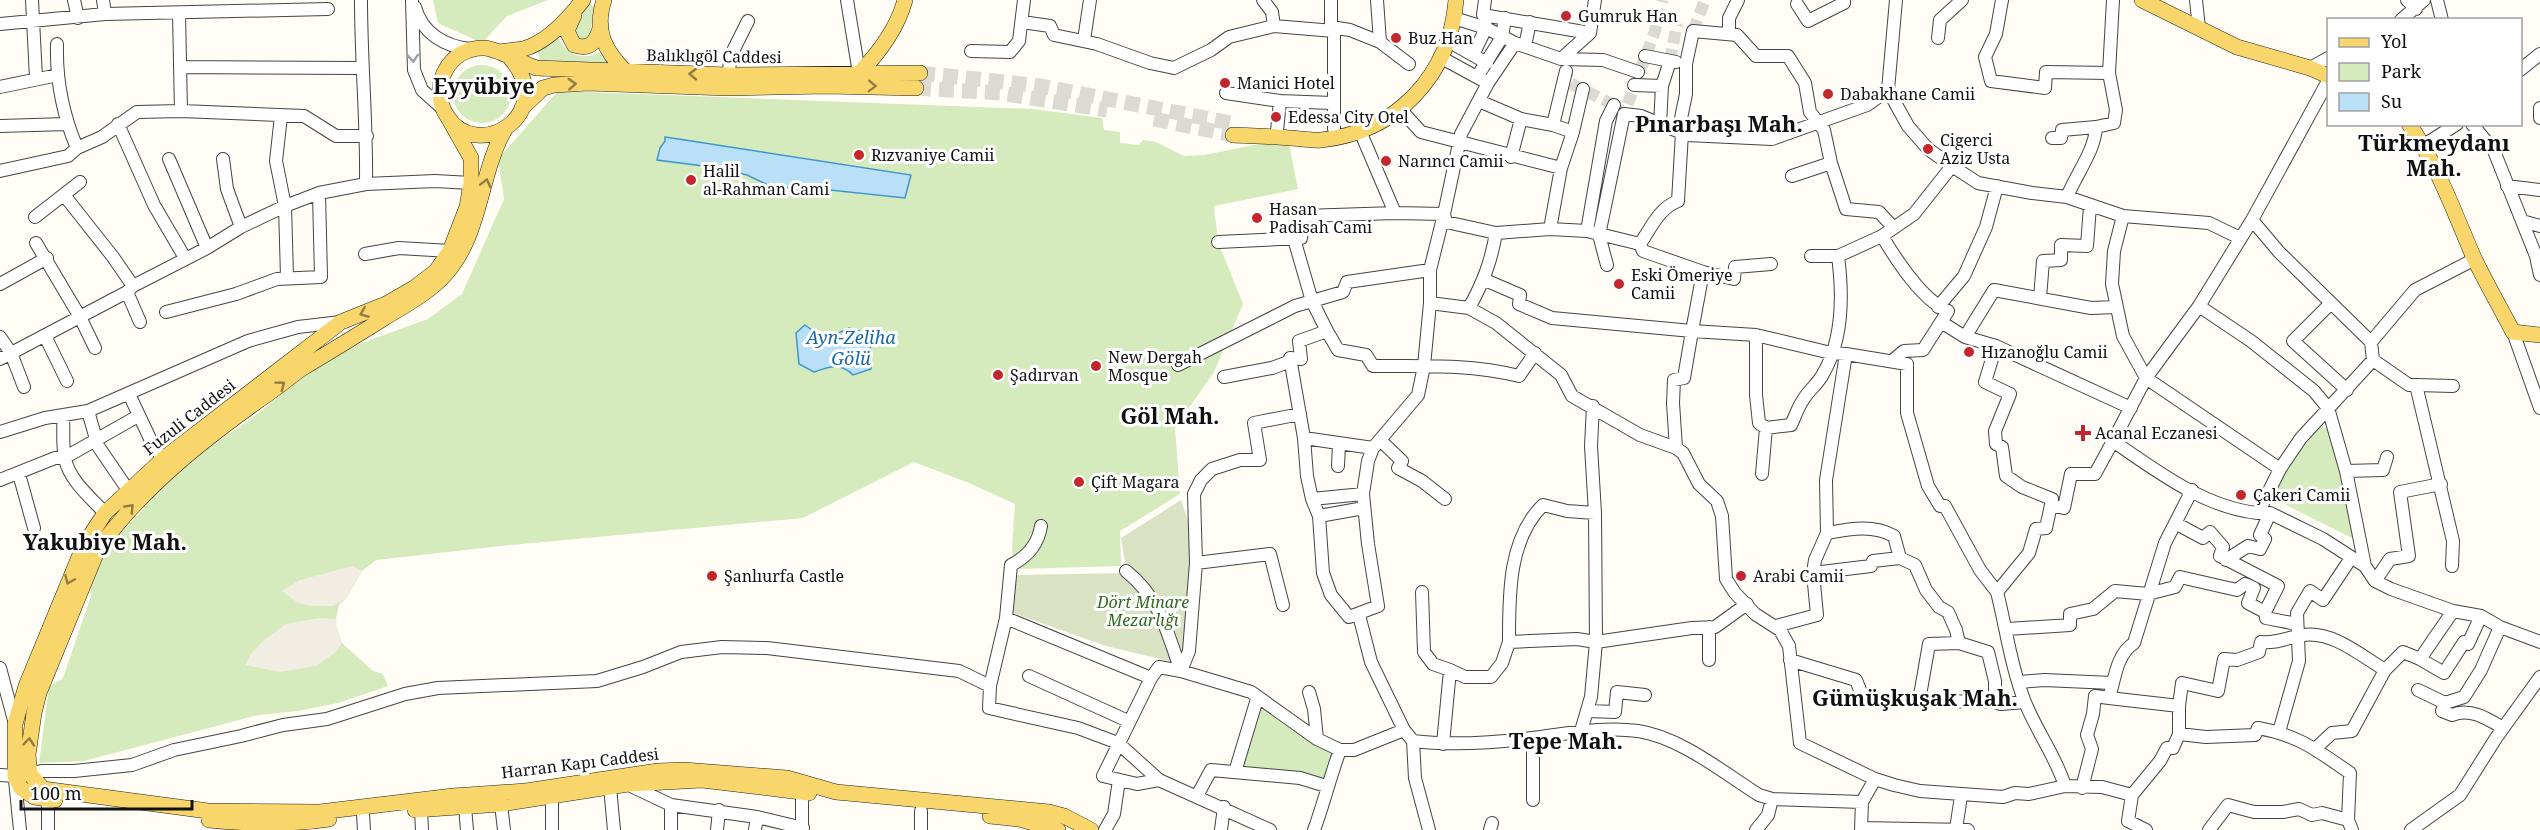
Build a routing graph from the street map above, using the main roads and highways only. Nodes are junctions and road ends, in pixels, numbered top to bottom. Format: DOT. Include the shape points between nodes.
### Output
graph roads {
  1 [pos="604,0"];
  2 [pos="905,0"];
  3 [pos="1449,0"];
  4 [pos="1456,0"];
  5 [pos="2142,0"];
  6 [pos="582,1"];
  7 [pos="601,25"];
  8 [pos="505,55"];
  9 [pos="626,72"];
  10 [pos="859,73"];
  11 [pos="2327,76"];
  12 [pos="522,108"];
  13 [pos="446,115"];
  14 [pos="2410,126"];
  15 [pos="505,129"];
  16 [pos="2540,335"];
  17 [pos="15,775"];
  18 [pos="235,817"];
  19 [pos="1031,826"];
  20 [pos="301,827"];
  21 [pos="1058,830"];
  22 [pos="1091,830"];
  1 -- 7 [label="main road"];
  2 -- 10 [label="main road" via="888,39"];
  3 -- 4 [label="main road" via="1444,32 1417,84 1395,101 1334,129 1235,129 1320,140 1360,131 1400,109 1422,90 1440,57 1448,41"];
  5 -- 11 [label="main road" via="2237,47"];
  6 -- 7 [label="main road" via="567,31 570,40 579,47 588,47 597,39"];
  6 -- 8 [label="main road" via="541,40"];
  7 -- 9 [label="main road" via="601,38 608,54"];
  8 -- 9 [label="main road, Balıklıgöl Caddesi" via="536,68"];
  8 -- 12 [label="main road" via="525,82"];
  8 -- 13 [label="main road" via="485,48 472,50 447,66 440,79 439,94"];
  10 -- 9 [label="main road, Balıklıgöl Caddesi, one-way"];
  12 -- 10 [label="main road, Balıklıgöl Caddesi, one-way" via="543,88 588,82 716,87 918,81"];
  12 -- 15 [label="main road"];
  13 -- 15 [label="main road" via="462,130 476,135"];
  13 -- 17 [label="main road, Fuzuli Caddesi, one-way" via="471,158 467,207 450,251 436,271 414,288 341,322 163,459 105,513 84,544 26,686 15,724"];
  14 -- 16 [label="main road" via="2454,206 2475,259 2513,332"];
  17 -- 15 [label="main road, Fuzuli Caddesi, one-way" via="28,755 39,693 98,549 156,482 234,418 442,278 469,238 494,148"];
  17 -- 18 [label="main road, Harran Kapı Caddesi" via="43,789"];
  17 -- 18 [label="main road, Harran Kapı Caddesi" via="21,788 34,797 150,814"];
  18 -- 20 [label="main road, Harran Kapı Caddesi"];
  18 -- 22 [label="main road, Harran Kapı Caddesi" via="526,791 638,773 684,770 787,778 836,792 1043,811 1064,816"];
  19 -- 20 [label="main road, Harran Kapı Caddesi" via="821,797 802,790 702,780 628,784 501,804 363,814"];
  19 -- 21 [label="main road, Harran Kapı Caddesi"];
}
